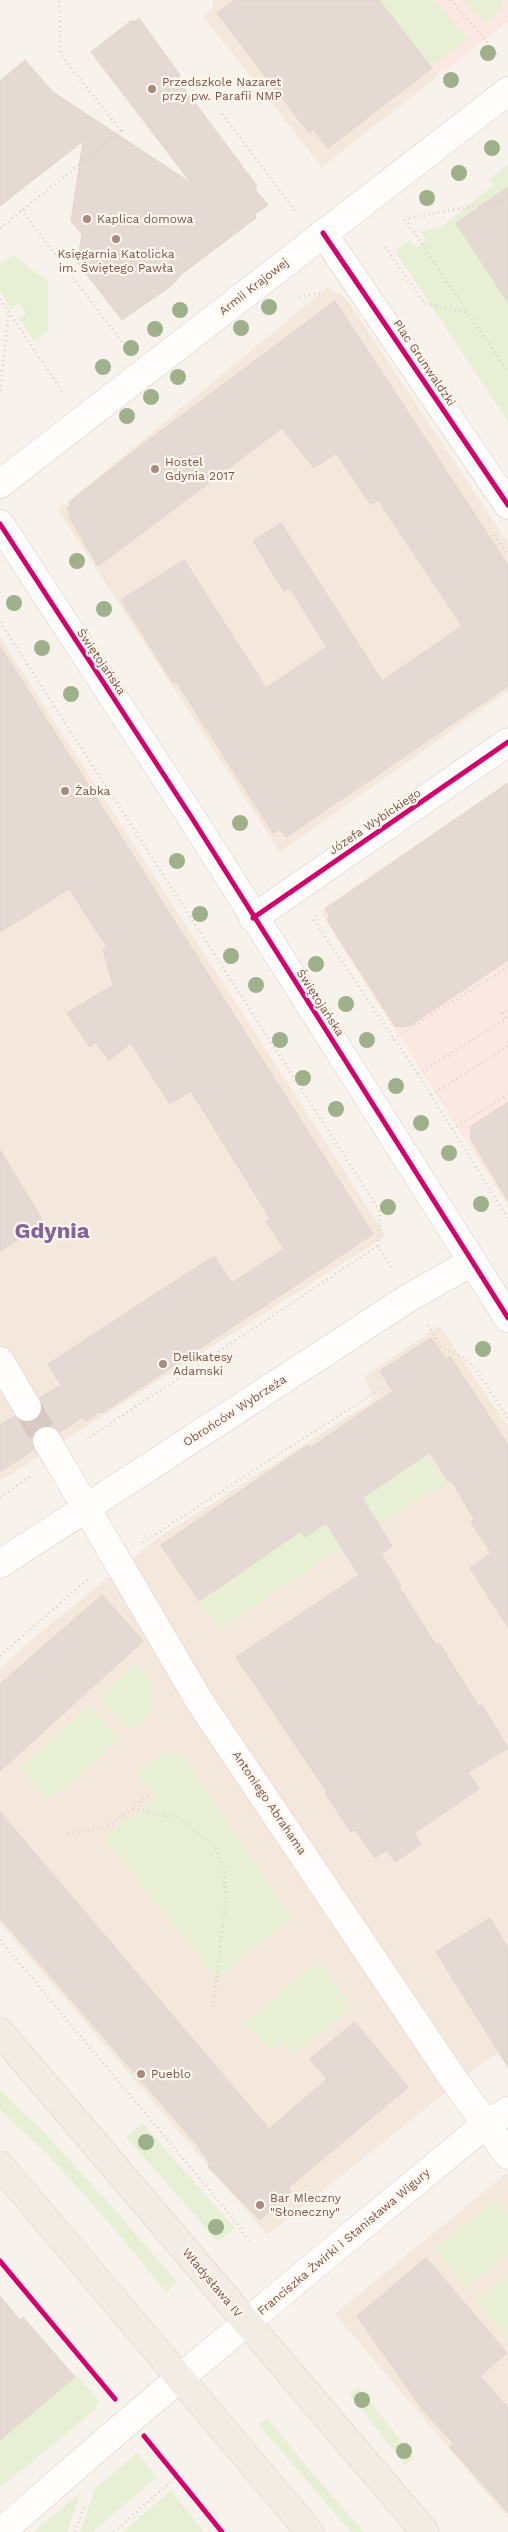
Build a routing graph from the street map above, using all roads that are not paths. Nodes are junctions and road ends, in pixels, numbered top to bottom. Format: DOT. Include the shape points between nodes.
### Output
graph roads {
  1 [pos="508,91"];
  2 [pos="323,234"];
  3 [pos="0,484"];
  4 [pos="508,505"];
  5 [pos="0,524"];
  6 [pos="508,742"];
  7 [pos="253,918"];
  8 [pos="472,1262"];
  9 [pos="508,1318"];
  10 [pos="0,1361"];
  11 [pos="27,1407"];
  12 [pos="52,1450"];
  13 [pos="87,1506"];
  14 [pos="0,1564"];
  15 [pos="0,2032"];
  16 [pos="497,2118"];
  17 [pos="508,2155"];
  18 [pos="0,2166"];
  19 [pos="246,2323"];
  20 [pos="180,2378"];
  21 [pos="1,2532"];
  22 [pos="310,2532"];
  23 [pos="425,2532"];
  1 -- 2 [label="street, Armii Krajowej"];
  2 -- 3 [label="street, Armii Krajowej"];
  2 -- 4 [label="street, Plac Grunwaldzki"];
  5 -- 7 [label="street, Świętojańska" via="190,815"];
  6 -- 7 [label="street, Józefa Wybickiego"];
  7 -- 8 [label="street, Świętojańska"];
  8 -- 9 [label="street, Świętojańska"];
  8 -- 13 [label="street, Obrońców Wybrzeża" via="410,1297"];
  10 -- 11 [label="street"];
  12 -- 13 [label="street, Antoniego Abrahama"];
  13 -- 14 [label="street, Obrońców Wybrzeża"];
  13 -- 16 [label="street, Antoniego Abrahama" via="200,1702"];
  15 -- 19 [label="main road, Władysława IV"];
  16 -- 17 [label="street, Antoniego Abrahama"];
  16 -- 19 [label="street, Franciszka Żwirki i Stanisława Wigury"];
  18 -- 20 [label="main road"];
  19 -- 20 [label="street, Franciszka Żwirki i Stanisława Wigury"];
  19 -- 23 [label="main road, Władysława IV"];
  20 -- 21 [label="street, Franciszka Żwirki i Stanisława Wigury"];
  20 -- 22 [label="main road"];
}
